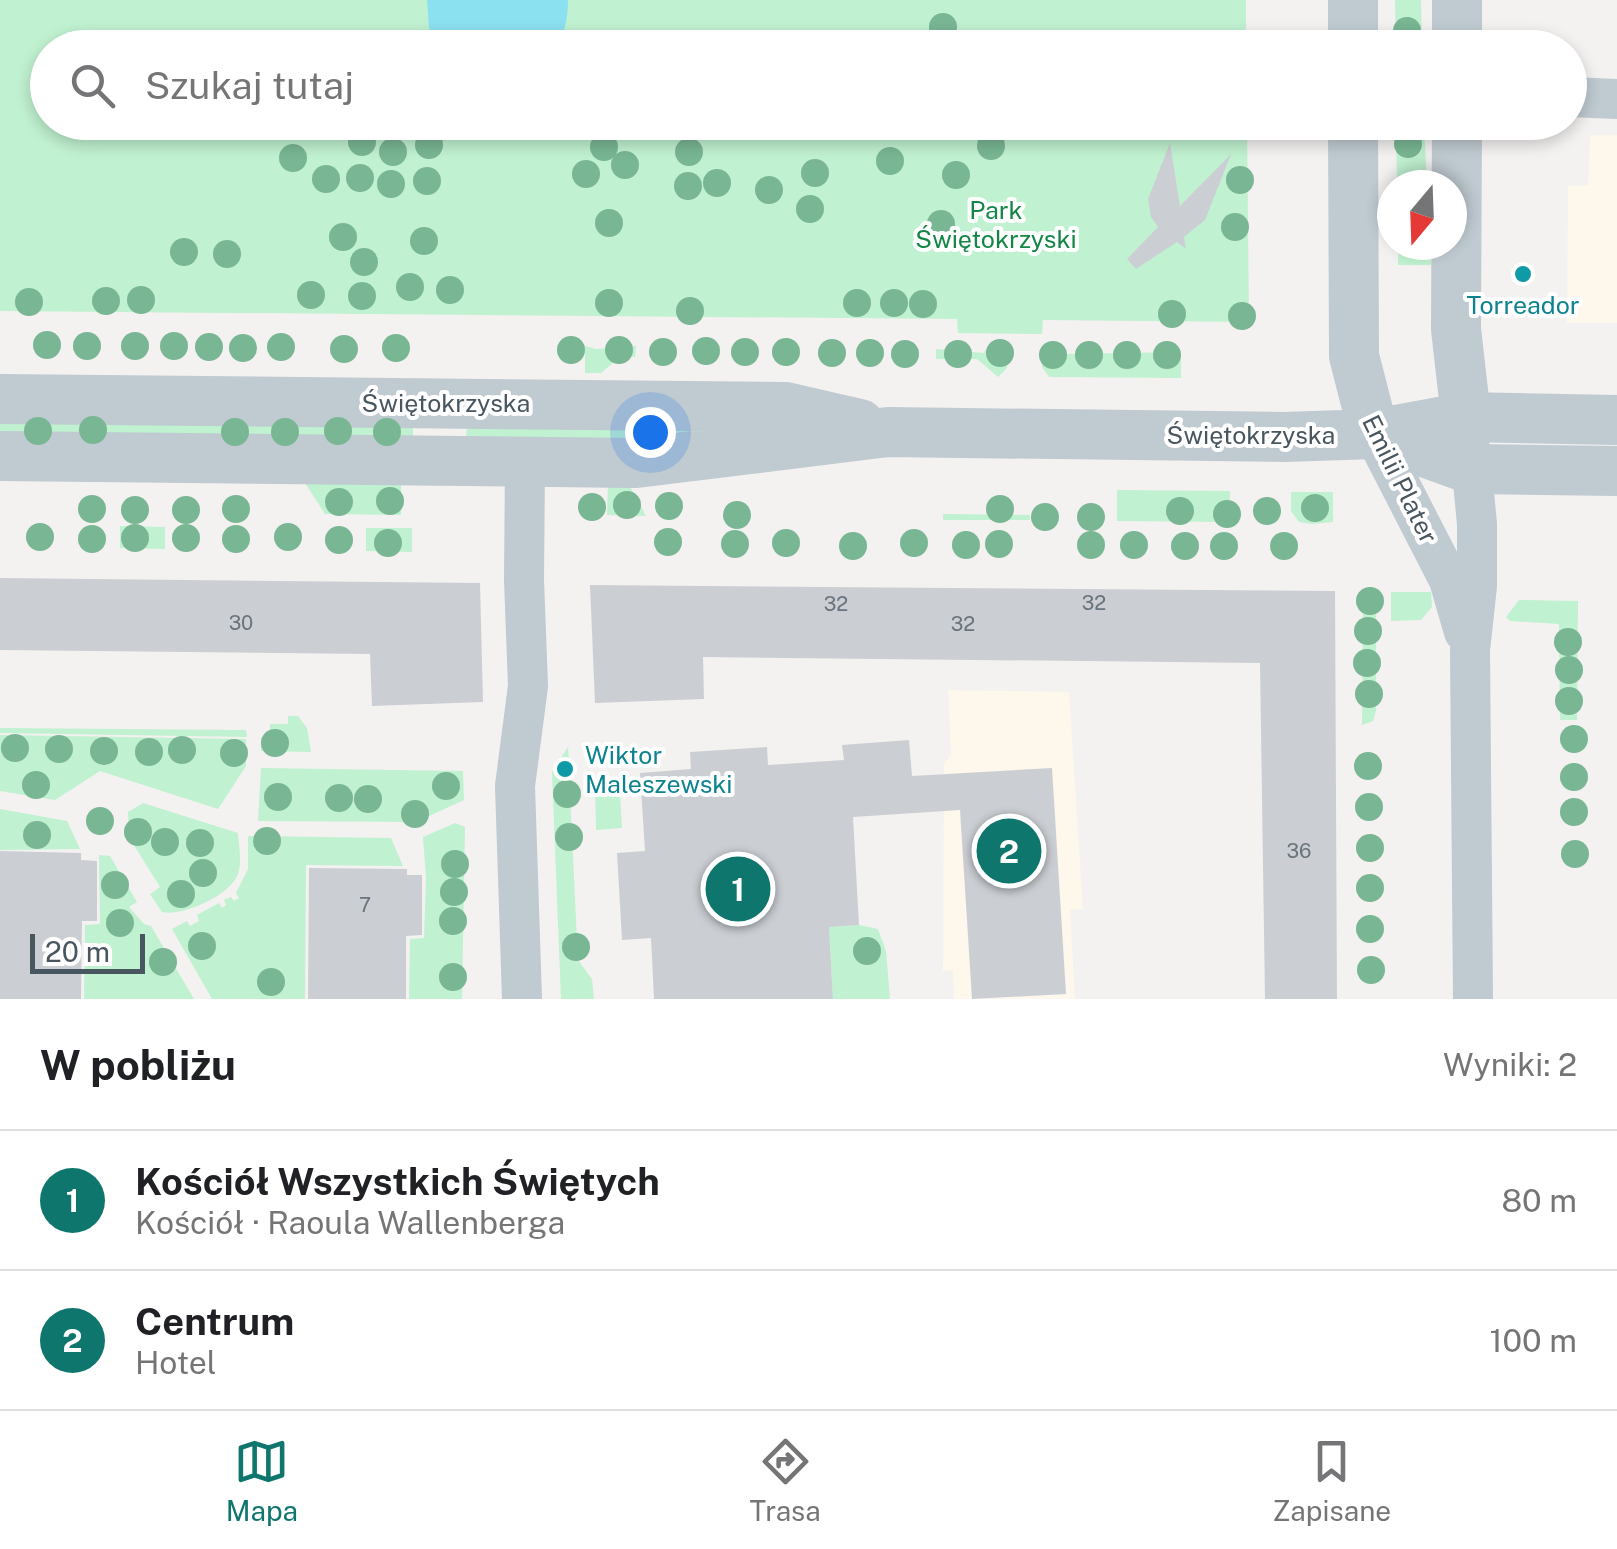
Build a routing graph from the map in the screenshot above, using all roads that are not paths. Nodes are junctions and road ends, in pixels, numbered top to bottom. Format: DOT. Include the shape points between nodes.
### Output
graph roads {
  1 [pos="1353,0"];
  2 [pos="1353,30"];
  3 [pos="1587,97"];
  4 [pos="1617,98"];
  5 [pos="1353,140"];
  6 [pos="1457,140"];
  7 [pos="0,399"];
  8 [pos="1466,416"];
  9 [pos="1617,420"];
  10 [pos="888,432"];
  11 [pos="1374,434"];
  12 [pos="0,456"];
  13 [pos="525,462"];
  14 [pos="1472,469"];
  15 [pos="1617,471"];
  16 [pos="1470,650"];
  17 [pos="522,999"];
  18 [pos="1473,999"];
  1 -- 2 [label="street"];
  3 -- 4 [label="street"];
  5 -- 11 [label="street, Emilii Plater" via="1354,356"];
  6 -- 8 [label="street, Emilii Plater" via="1456,328"];
  7 -- 10 [label="street, Świętokrzyska" via="786,407"];
  8 -- 9 [label="street, Świętokrzyska"];
  8 -- 11 [label="street, Świętokrzyska"];
  8 -- 14 [label="street, Emilii Plater"];
  10 -- 11 [label="street, Świętokrzyska"];
  10 -- 13 [label="street, Świętokrzyska" via="636,463"];
  11 -- 14 [label="street, Świętokrzyska"];
  11 -- 16 [label="street, Emilii Plater" via="1449,580"];
  12 -- 13 [label="street, Świętokrzyska"];
  13 -- 17 [label="street" via="528,686 515,775"];
  14 -- 15 [label="street, Świętokrzyska"];
  14 -- 16 [label="street, Emilii Plater" via="1478,570"];
  16 -- 18 [label="street, Emilii Plater"];
}
